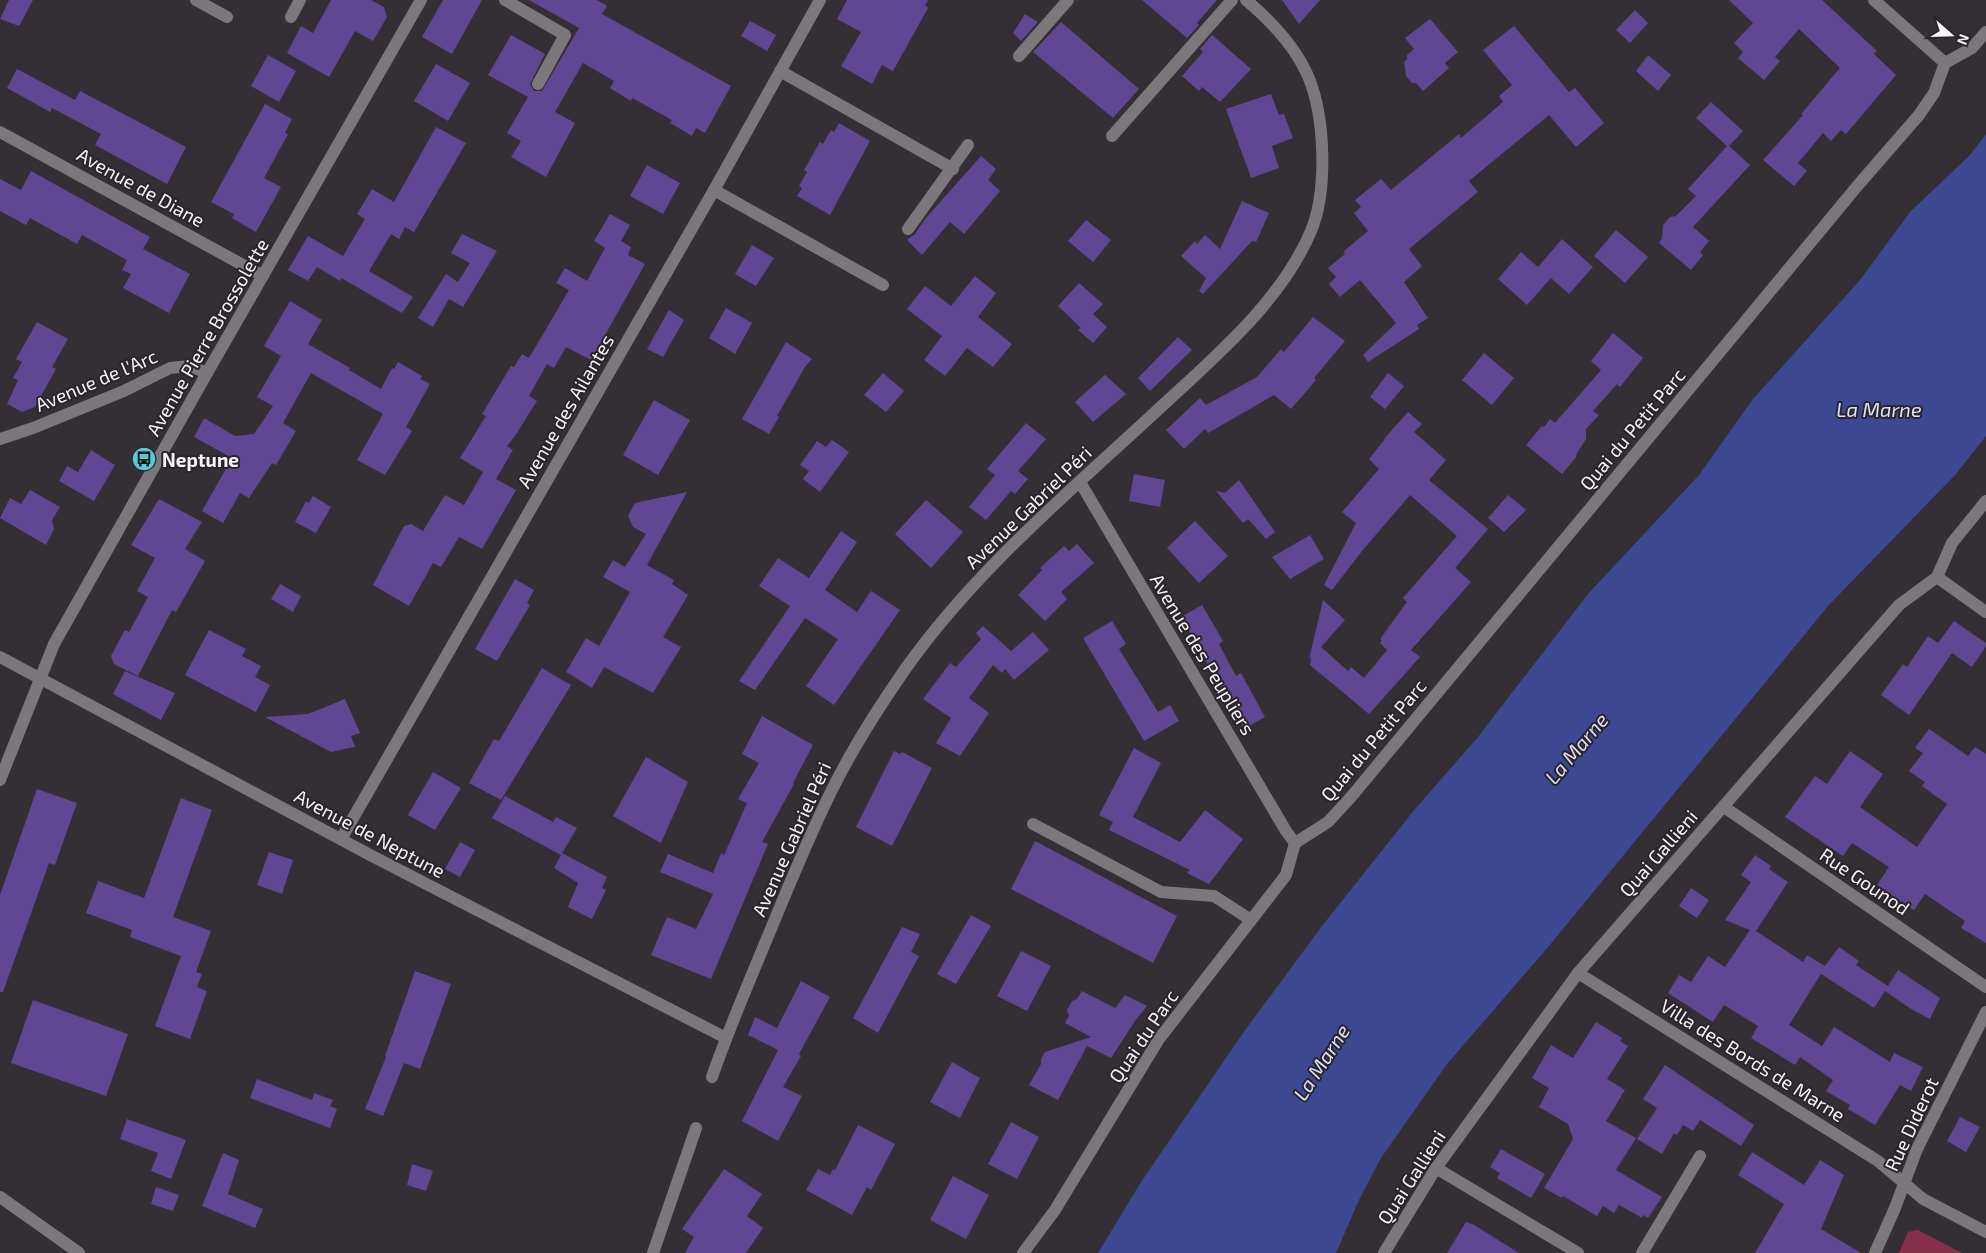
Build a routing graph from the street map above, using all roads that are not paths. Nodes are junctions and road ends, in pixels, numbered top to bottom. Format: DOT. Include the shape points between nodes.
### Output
graph roads {
  1 [pos="196,0"];
  2 [pos="300,0"];
  3 [pos="419,0"];
  4 [pos="504,0"];
  5 [pos="820,0"];
  6 [pos="1068,0"];
  7 [pos="1232,0"];
  8 [pos="1246,0"];
  9 [pos="1874,0"];
  10 [pos="228,17"];
  11 [pos="291,17"];
  12 [pos="1986,32"];
  13 [pos="1019,56"];
  14 [pos="1945,63"];
  15 [pos="780,71"];
  16 [pos="538,84"];
  17 [pos="0,132"];
  18 [pos="1112,136"];
  19 [pos="968,145"];
  20 [pos="953,169"];
  21 [pos="714,190"];
  22 [pos="908,229"];
  23 [pos="263,276"];
  24 [pos="883,286"];
  25 [pos="207,373"];
  26 [pos="0,439"];
  27 [pos="1080,482"];
  28 [pos="1986,501"];
  29 [pos="1937,577"];
  30 [pos="1986,612"];
  31 [pos="0,657"];
  32 [pos="40,678"];
  33 [pos="0,780"];
  34 [pos="1724,807"];
  35 [pos="1033,824"];
  36 [pos="341,840"];
  37 [pos="1295,843"];
  38 [pos="1251,920"];
  39 [pos="1578,973"];
  40 [pos="1986,987"];
  41 [pos="1986,1012"];
  42 [pos="726,1038"];
  43 [pos="712,1077"];
  44 [pos="696,1128"];
  45 [pos="1700,1156"];
  46 [pos="1436,1168"];
  47 [pos="1904,1183"];
  48 [pos="0,1196"];
  49 [pos="1986,1232"];
  50 [pos="79,1253"];
  51 [pos="653,1253"];
  52 [pos="1024,1253"];
  53 [pos="1384,1253"];
  54 [pos="1578,1253"];
  55 [pos="1642,1253"];
  56 [pos="1875,1253"];
  1 -- 10 [label="street"];
  2 -- 11 [label="street"];
  3 -- 23 [label="street, Avenue Pierre Brossolette"];
  4 -- 16 [label="street" via="565,35"];
  5 -- 15 [label="street, Avenue des Ailantes"];
  6 -- 13 [label="street"];
  7 -- 18 [label="street"];
  8 -- 27 [label="street, Avenue Gabriel Péri" via="1271,22 1289,44 1308,76 1323,146 1321,186 1312,228 1296,261 1275,290 1221,352"];
  9 -- 14 [label="street"];
  12 -- 14 [label="street" via="1972,48"];
  14 -- 37 [label="street, Quai du Petit Parc" via="1934,93 1919,115 1357,790 1328,822"];
  15 -- 20 [label="street"];
  15 -- 21 [label="street, Avenue des Ailantes"];
  17 -- 23 [label="street, Avenue de Diane"];
  19 -- 20 [label="street"];
  20 -- 22 [label="street"];
  21 -- 24 [label="street"];
  21 -- 36 [label="street, Avenue des Ailantes"];
  23 -- 25 [label="street, Avenue Pierre Brossolette"];
  25 -- 26 [label="street, Avenue de l'Arc" via="190,366 170,368 124,391"];
  25 -- 32 [label="street, Avenue Pierre Brossolette" via="54,644"];
  27 -- 37 [label="street, Avenue des Peupliers"];
  27 -- 42 [label="street, Avenue Gabriel Péri" via="953,608 907,667 860,738 808,841"];
  28 -- 29 [label="street, Quai Gallieni" via="1952,543"];
  29 -- 30 [label="street"];
  29 -- 34 [label="street, Quai Gallieni" via="1899,605"];
  31 -- 32 [label="street, Avenue de Neptune"];
  32 -- 33 [label="street, Avenue Pierre Brossolette"];
  32 -- 36 [label="street, Avenue de Neptune"];
  34 -- 39 [label="street, Quai Gallieni"];
  34 -- 40 [label="street, Rue Gounod"];
  35 -- 38 [label="street" via="1161,892 1214,896"];
  36 -- 42 [label="street, Avenue de Neptune"];
  37 -- 38 [label="street, Quai du Parc" via="1286,875"];
  38 -- 52 [label="street, Quai du Parc" via="1159,1038 1056,1210"];
  39 -- 46 [label="street, Quai Gallieni"];
  39 -- 47 [label="street, Villa des Bords de Marne" via="1878,1161"];
  41 -- 47 [label="street, Rue Diderot" via="1917,1149"];
  42 -- 43 [label="street, Avenue Gabriel Péri"];
  44 -- 51 [label="street"];
  45 -- 55 [label="street"];
  46 -- 53 [label="street, Quai Gallieni"];
  46 -- 54 [label="street"];
  47 -- 49 [label="street, Villa des Bords de Marne" via="1923,1199"];
  47 -- 56 [label="street, Rue Diderot"];
  48 -- 50 [label="street"];
}
